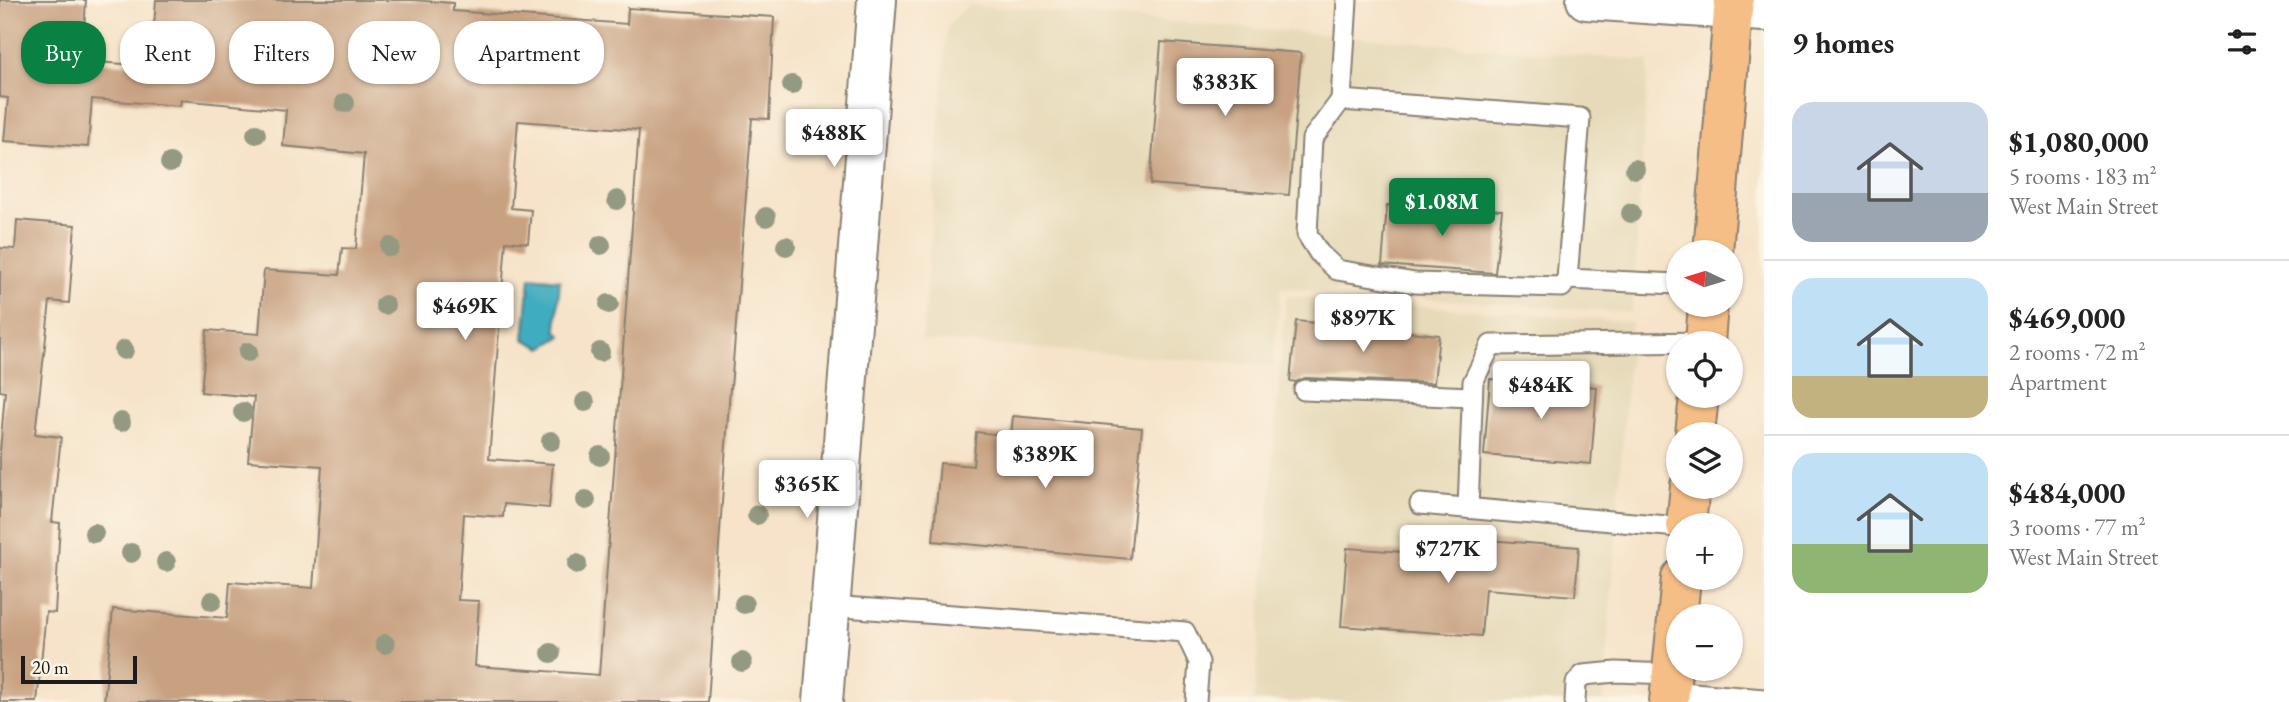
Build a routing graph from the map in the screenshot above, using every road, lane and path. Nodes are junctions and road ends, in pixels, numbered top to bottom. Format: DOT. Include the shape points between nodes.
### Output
graph roads {
  1 [pos="877,0"];
  2 [pos="1347,0"];
  3 [pos="1586,0"];
  4 [pos="1743,8"];
  5 [pos="1341,100"];
  6 [pos="1714,240"];
  7 [pos="1567,279"];
  8 [pos="1666,283"];
  9 [pos="1706,330"];
  10 [pos="1304,390"];
  11 [pos="1472,397"];
  12 [pos="1420,504"];
  13 [pos="1468,508"];
  14 [pos="1666,526"];
  15 [pos="1680,590"];
  16 [pos="830,606"];
  17 [pos="1670,689"];
  18 [pos="1764,699"];
  19 [pos="822,702"];
  20 [pos="1196,702"];
  21 [pos="1575,702"];
  1 -- 16 [label="street"];
  2 -- 5 [label="lane"];
  3 -- 4 [label="street"];
  4 -- 6 [label="main road"];
  5 -- 7 [label="lane" via="1580,118"];
  5 -- 7 [label="lane" via="1312,139 1307,234 1337,270 1415,282 1490,286 1562,287"];
  7 -- 8 [label="lane"];
  9 -- 11 [label="lane" via="1491,345 1473,382"];
  10 -- 11 [label="lane"];
  11 -- 13 [label="lane"];
  12 -- 13 [label="lane"];
  13 -- 14 [label="lane"];
  15 -- 17 [label="main road"];
  16 -- 19 [label="street"];
  16 -- 20 [label="lane" via="1185,632 1199,662"];
  17 -- 18 [label="lane"];
  17 -- 21 [label="lane" via="1616,672 1583,675 1576,683"];
}
